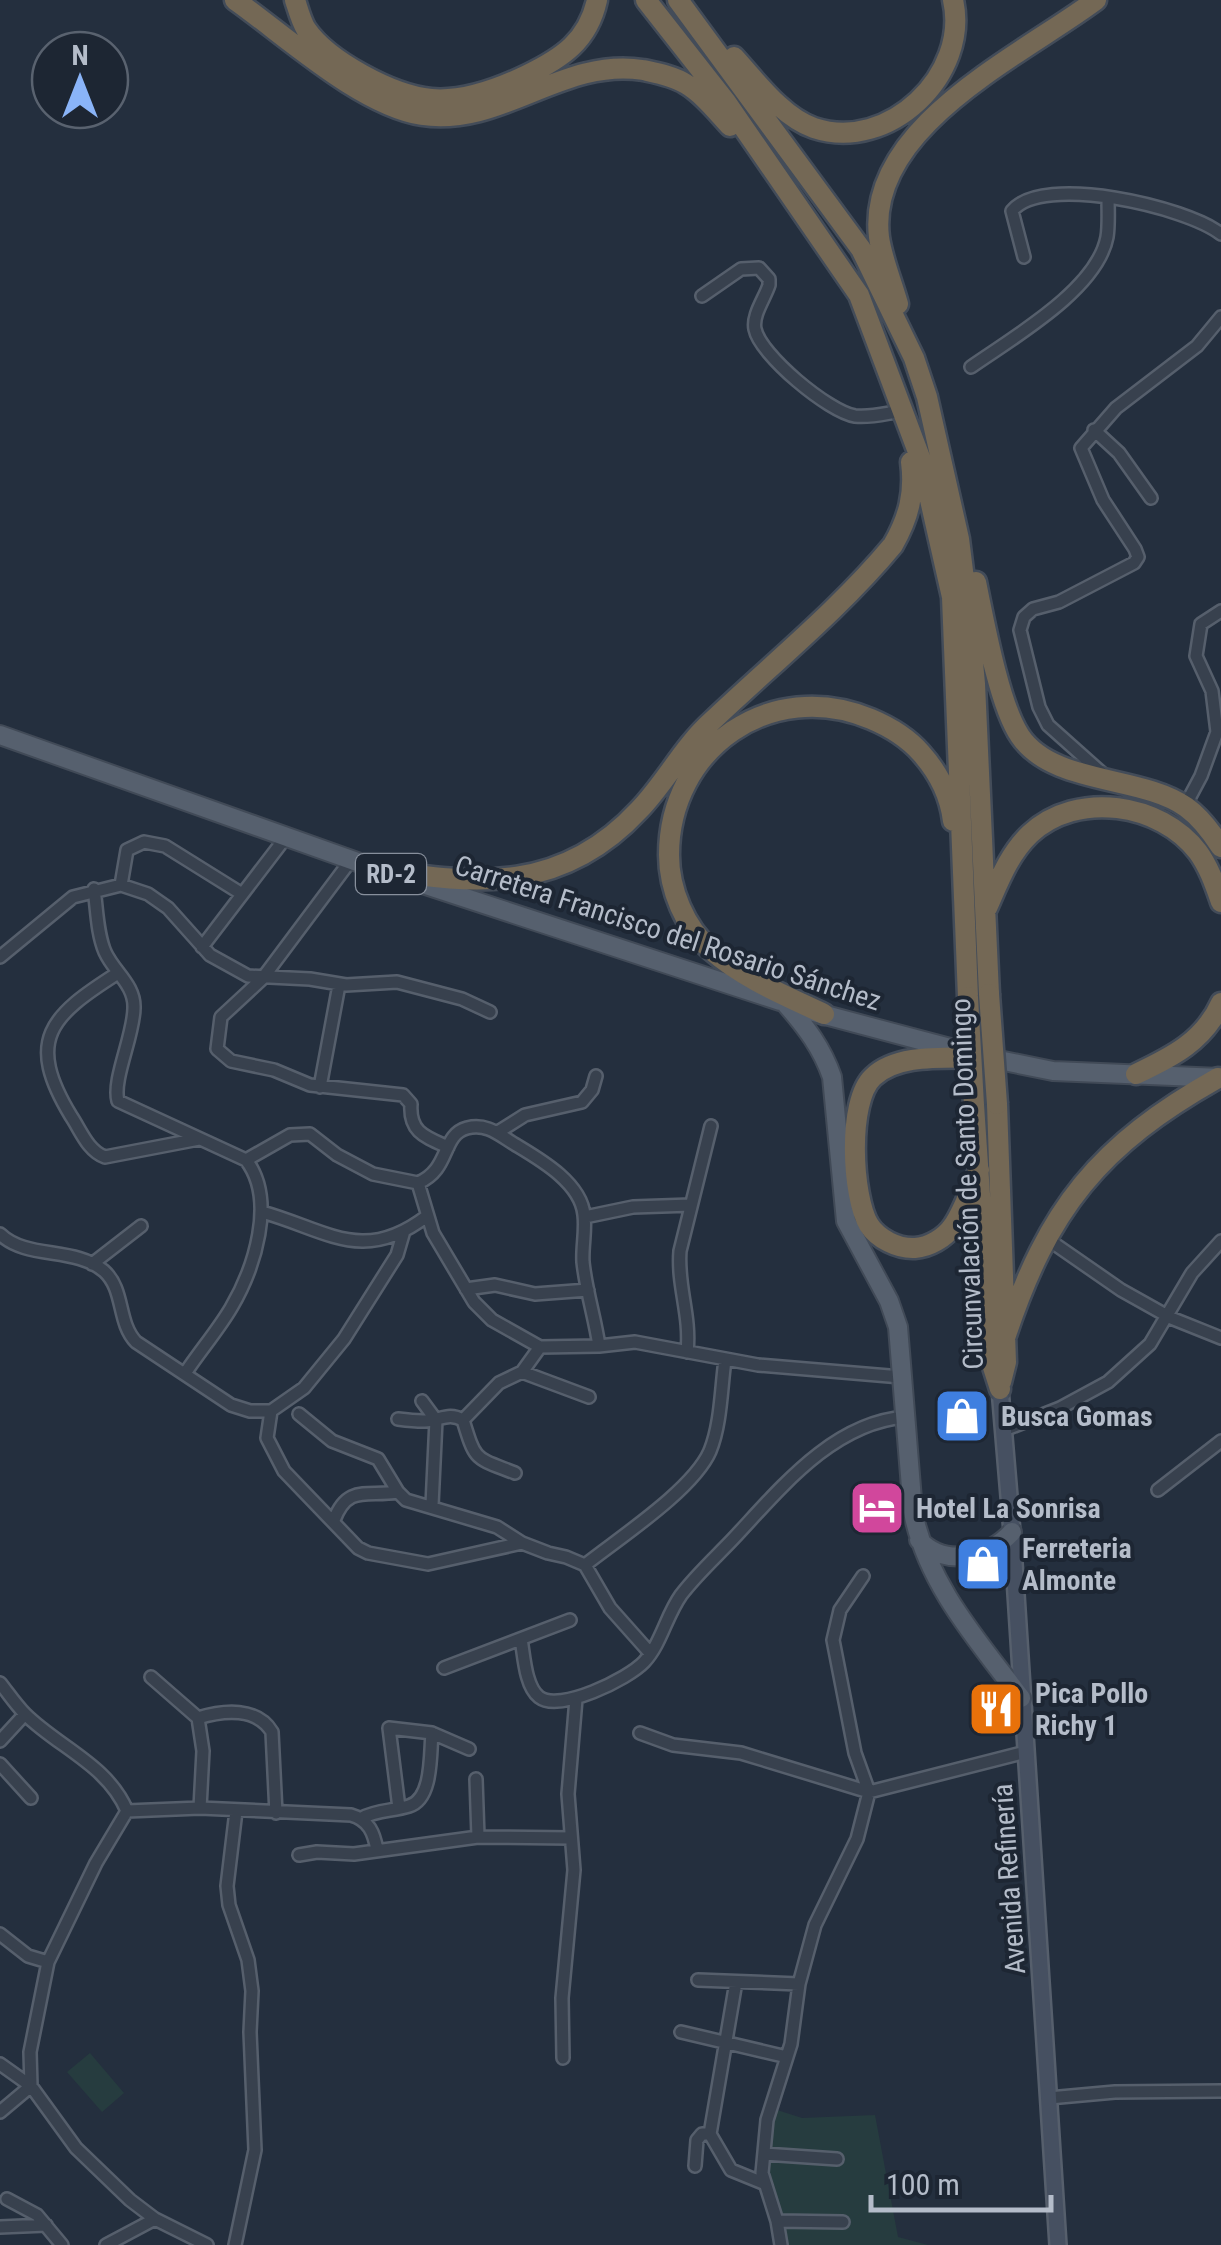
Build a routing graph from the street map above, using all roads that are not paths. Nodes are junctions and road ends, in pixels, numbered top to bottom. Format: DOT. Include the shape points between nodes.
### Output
graph roads {
  1 [pos="235,0"];
  2 [pos="295,0"];
  3 [pos="597,0"];
  4 [pos="646,0"];
  5 [pos="952,0"];
  6 [pos="1096,0"];
  7 [pos="679,1"];
  8 [pos="777,174"];
  9 [pos="1108,198"];
  10 [pos="1221,234"];
  11 [pos="1024,257"];
  12 [pos="702,296"];
  13 [pos="1221,317"];
  14 [pos="914,358"];
  15 [pos="971,367"];
  16 [pos="902,410"];
  17 [pos="1094,430"];
  18 [pos="1152,498"];
  19 [pos="959,540"];
  20 [pos="1221,611"];
  21 [pos="0,736"];
  22 [pos="1112,782"];
  23 [pos="1185,806"];
  24 [pos="286,837"];
  25 [pos="1221,847"];
  26 [pos="351,860"];
  27 [pos="377,869"];
  28 [pos="121,885"];
  29 [pos="94,890"];
  30 [pos="965,892"];
  31 [pos="242,894"];
  32 [pos="1221,902"];
  33 [pos="984,914"];
  34 [pos="202,947"];
  35 [pos="0,956"];
  36 [pos="118,973"];
  37 [pos="262,979"];
  38 [pos="338,985"];
  39 [pos="979,996"];
  40 [pos="1221,1003"];
  41 [pos="786,1004"];
  42 [pos="490,1012"];
  43 [pos="824,1014"];
  44 [pos="984,1057"];
  45 [pos="1136,1074"];
  46 [pos="596,1076"];
  47 [pos="1220,1078"];
  48 [pos="320,1087"];
  49 [pos="711,1126"];
  50 [pos="498,1132"];
  51 [pos="199,1138"];
  52 [pos="448,1147"];
  53 [pos="246,1160"];
  54 [pos="979,1170"];
  55 [pos="418,1183"];
  56 [pos="691,1205"];
  57 [pos="262,1212"];
  58 [pos="427,1216"];
  59 [pos="585,1217"];
  60 [pos="141,1226"];
  61 [pos="404,1232"];
  62 [pos="0,1234"];
  63 [pos="1046,1238"];
  64 [pos="1221,1242"];
  65 [pos="92,1264"];
  66 [pos="466,1289"];
  67 [pos="588,1290"];
  68 [pos="1166,1316"];
  69 [pos="1219,1334"];
  70 [pos="1005,1338"];
  71 [pos="599,1346"];
  72 [pos="540,1347"];
  73 [pos="687,1352"];
  74 [pos="725,1360"];
  75 [pos="186,1372"];
  76 [pos="522,1372"];
  77 [pos="901,1376"];
  78 [pos="1000,1389"];
  79 [pos="590,1397"];
  80 [pos="422,1401"];
  81 [pos="271,1412"];
  82 [pos="299,1414"];
  83 [pos="905,1417"];
  84 [pos="398,1419"];
  85 [pos="436,1420"];
  86 [pos="462,1420"];
  87 [pos="1004,1430"];
  88 [pos="1221,1441"];
  89 [pos="515,1473"];
  90 [pos="1158,1490"];
  91 [pos="398,1492"];
  92 [pos="432,1505"];
  93 [pos="334,1520"];
  94 [pos="1012,1532"];
  95 [pos="919,1540"];
  96 [pos="522,1543"];
  97 [pos="585,1565"];
  98 [pos="862,1576"];
  99 [pos="570,1620"];
  100 [pos="521,1638"];
  101 [pos="650,1653"];
  102 [pos="444,1668"];
  103 [pos="151,1677"];
  104 [pos="0,1683"];
  105 [pos="576,1698"];
  106 [pos="1021,1698"];
  107 [pos="25,1714"];
  108 [pos="198,1718"];
  109 [pos="432,1733"];
  110 [pos="640,1733"];
  111 [pos="0,1741"];
  112 [pos="469,1749"];
  113 [pos="1026,1752"];
  114 [pos="0,1764"];
  115 [pos="476,1779"];
  116 [pos="869,1792"];
  117 [pos="31,1798"];
  118 [pos="200,1808"];
  119 [pos="399,1808"];
  120 [pos="236,1810"];
  121 [pos="126,1812"];
  122 [pos="276,1813"];
  123 [pos="362,1818"];
  124 [pos="478,1837"];
  125 [pos="572,1838"];
  126 [pos="377,1850"];
  127 [pos="299,1855"];
  128 [pos="0,1934"];
  129 [pos="48,1962"];
  130 [pos="698,1980"];
  131 [pos="736,1982"];
  132 [pos="799,1984"];
  133 [pos="681,2032"];
  134 [pos="726,2044"];
  135 [pos="787,2057"];
  136 [pos="563,2058"];
  137 [pos="0,2064"];
  138 [pos="30,2086"];
  139 [pos="1221,2091"];
  140 [pos="1048,2098"];
  141 [pos="0,2112"];
  142 [pos="710,2134"];
  143 [pos="764,2154"];
  144 [pos="838,2160"];
  145 [pos="695,2166"];
  146 [pos="763,2183"];
  147 [pos="8,2200"];
  148 [pos="154,2220"];
  149 [pos="778,2221"];
  150 [pos="842,2222"];
  151 [pos="46,2225"];
  152 [pos="0,2227"];
  153 [pos="62,2245"];
  154 [pos="106,2245"];
  155 [pos="208,2245"];
  156 [pos="235,2245"];
  157 [pos="781,2245"];
  158 [pos="1058,2245"];
  1 -- 8 [label="highway" via="360,90 423,116 482,112 609,68 659,73 704,98"];
  2 -- 3 [label="highway" via="305,27 324,49 378,82 432,99 487,92 547,65 574,48"];
  4 -- 8 [label="highway, Circunvalación de Santo Domingo"];
  5 -- 7 [label="highway" via="954,34 945,69 923,98 886,123 837,132 796,118"];
  6 -- 14 [label="highway" via="921,126 892,165 880,203 879,237"];
  7 -- 14 [label="highway, Circunvalación de Santo Domingo" via="860,248"];
  8 -- 16 [label="highway, Circunvalación de Santo Domingo" via="858,295"];
  9 -- 10 [label="street" via="1166,209"];
  9 -- 11 [label="street" via="1044,194 1016,206 1012,218"];
  9 -- 15 [label="street" via="1106,240 1089,274"];
  12 -- 16 [label="street" via="741,269 759,268 769,284 754,325 770,355 840,412 873,416"];
  13 -- 17 [label="street" via="1197,346"];
  14 -- 19 [label="highway, Circunvalación de Santo Domingo"];
  16 -- 27 [label="highway" via="914,484 893,545 706,726 620,829 569,862 509,879 447,881"];
  16 -- 30 [label="highway, Circunvalación de Santo Domingo" via="922,460 952,597"];
  17 -- 18 [label="street"];
  17 -- 22 [label="street" via="1081,448 1084,458 1138,558 1072,596 1033,609 1020,630 1048,725"];
  19 -- 22 [label="highway" via="972,560 1019,734 1046,758"];
  19 -- 33 [label="highway, Circunvalación de Santo Domingo" via="976,684"];
  20 -- 23 [label="street" via="1201,624 1196,656 1212,691 1217,732"];
  21 -- 24 [label="main road, Carretera Francisco del Rosario Sánchez / RD-2"];
  22 -- 23 [label="highway"];
  23 -- 25 [label="highway"];
  24 -- 26 [label="main road, Carretera Francisco del Rosario Sánchez / RD-2"];
  24 -- 31 [label="street"];
  26 -- 27 [label="main road, Carretera Francisco del Rosario Sánchez / RD-2"];
  26 -- 37 [label="street"];
  27 -- 41 [label="main road, Carretera Francisco del Rosario Sánchez / RD-2"];
  28 -- 29 [label="street"];
  28 -- 31 [label="street" via="127,850 144,842 165,846"];
  28 -- 34 [label="street" via="168,908"];
  29 -- 35 [label="street" via="72,897"];
  29 -- 36 [label="street" via="102,944"];
  30 -- 39 [label="highway, Circunvalación de Santo Domingo"];
  30 -- 43 [label="highway" via="945,790 931,764 888,726 822,706 791,708 760,716 720,740 674,808 674,894 708,948"];
  31 -- 34 [label="street"];
  32 -- 33 [label="highway" via="1197,850 1168,824 1117,808 1088,808 1060,815 1022,842"];
  33 -- 39 [label="highway, Circunvalación de Santo Domingo"];
  34 -- 37 [label="street" via="236,972"];
  36 -- 51 [label="street" via="135,1001 118,1102"];
  36 -- 51 [label="street" via="61,1014 48,1037 58,1093 90,1147 105,1158"];
  37 -- 38 [label="street"];
  37 -- 48 [label="street" via="221,1017 217,1050 231,1061"];
  38 -- 42 [label="street" via="412,984"];
  38 -- 48 [label="street"];
  39 -- 54 [label="highway, Circunvalación de Santo Domingo, bridge"];
  39 -- 70 [label="highway, Circunvalación de Santo Domingo, bridge" via="998,1104"];
  40 -- 45 [label="highway" via="1196,1040"];
  41 -- 43 [label="main road, Carretera Francisco del Rosario Sánchez / RD-2"];
  41 -- 77 [label="main road" via="815,1040 832,1077 846,1221 889,1301"];
  43 -- 44 [label="main road, Carretera Francisco del Rosario Sánchez / RD-2"];
  44 -- 45 [label="main road, Carretera Francisco del Rosario Sánchez / RD-2" via="1053,1071"];
  44 -- 54 [label="highway" via="889,1066 863,1091 856,1128 862,1211 890,1244 926,1247 952,1228"];
  45 -- 47 [label="main road, Carretera Francisco del Rosario Sánchez / RD-2"];
  46 -- 50 [label="street" via="582,1102 525,1115"];
  47 -- 63 [label="highway" via="1120,1143 1068,1201"];
  48 -- 52 [label="street" via="404,1095 417,1132"];
  49 -- 56 [label="street"];
  50 -- 52 [label="street" via="468,1128"];
  50 -- 59 [label="street" via="549,1166 582,1203"];
  51 -- 53 [label="street"];
  52 -- 55 [label="street" via="438,1170"];
  53 -- 55 [label="street" via="290,1135 310,1134 372,1174"];
  53 -- 57 [label="street"];
  54 -- 78 [label="highway, Circunvalación de Santo Domingo" via="992,1364"];
  55 -- 58 [label="street"];
  56 -- 59 [label="street"];
  56 -- 73 [label="street" via="679,1267 689,1316"];
  57 -- 61 [label="street" via="355,1243"];
  57 -- 75 [label="street" via="237,1295"];
  58 -- 61 [label="street"];
  58 -- 66 [label="street"];
  59 -- 67 [label="street"];
  60 -- 65 [label="street"];
  61 -- 81 [label="street" via="344,1339 304,1388"];
  62 -- 65 [label="street" via="20,1246"];
  63 -- 68 [label="street"];
  63 -- 70 [label="highway"];
  64 -- 68 [label="street"];
  65 -- 75 [label="street" via="113,1283 129,1334"];
  66 -- 67 [label="street"];
  66 -- 72 [label="street" via="492,1320"];
  67 -- 71 [label="street"];
  68 -- 69 [label="street"];
  68 -- 87 [label="street" via="1150,1344 1108,1382"];
  70 -- 78 [label="highway, Circunvalación de Santo Domingo"];
  71 -- 72 [label="street"];
  71 -- 73 [label="street" via="635,1342"];
  72 -- 76 [label="street"];
  73 -- 74 [label="street"];
  74 -- 77 [label="street"];
  74 -- 97 [label="street" via="714,1440 703,1464"];
  75 -- 81 [label="street" via="231,1405"];
  76 -- 79 [label="street"];
  76 -- 86 [label="street" via="498,1382"];
  77 -- 83 [label="main road"];
  78 -- 87 [label="main road, Avenida Refinería"];
  80 -- 85 [label="street"];
  81 -- 93 [label="street" via="267,1438 284,1471"];
  82 -- 91 [label="street" via="332,1441 378,1458"];
  83 -- 95 [label="main road"];
  83 -- 101 [label="street" via="876,1422 798,1469 682,1593"];
  84 -- 85 [label="street"];
  85 -- 86 [label="street"];
  85 -- 92 [label="street"];
  86 -- 89 [label="street" via="476,1458"];
  87 -- 94 [label="main road, Avenida Refinería"];
  88 -- 90 [label="street"];
  91 -- 92 [label="street"];
  91 -- 93 [label="street" via="350,1496"];
  92 -- 96 [label="street"];
  93 -- 96 [label="street" via="368,1553 428,1564"];
  94 -- 95 [label="main road" via="1002,1544 963,1556 942,1556"];
  94 -- 106 [label="main road, Avenida Refinería"];
  95 -- 106 [label="main road" via="947,1597"];
  96 -- 97 [label="street"];
  97 -- 101 [label="street" via="610,1608"];
  98 -- 116 [label="street" via="840,1610 833,1640"];
  99 -- 100 [label="street"];
  100 -- 102 [label="street"];
  100 -- 105 [label="street" via="535,1693 550,1701"];
  101 -- 105 [label="street" via="635,1670"];
  103 -- 108 [label="street"];
  104 -- 107 [label="street"];
  105 -- 125 [label="street" via="568,1794"];
  106 -- 113 [label="main road, Avenida Refinería"];
  107 -- 111 [label="street"];
  107 -- 121 [label="street" via="95,1768"];
  108 -- 118 [label="street"];
  108 -- 122 [label="street" via="230,1713 266,1722"];
  109 -- 112 [label="street"];
  109 -- 119 [label="street" via="420,1799"];
  109 -- 119 [label="street" via="389,1728"];
  110 -- 116 [label="street" via="673,1745 741,1753"];
  113 -- 116 [label="street"];
  113 -- 140 [label="main road, Avenida Refinería"];
  114 -- 117 [label="street"];
  115 -- 124 [label="street"];
  116 -- 132 [label="street" via="857,1839 815,1925"];
  118 -- 120 [label="street"];
  118 -- 121 [label="street"];
  119 -- 123 [label="street"];
  120 -- 122 [label="street"];
  120 -- 156 [label="street" via="227,1886 252,1991 255,2150"];
  121 -- 129 [label="street"];
  122 -- 123 [label="street"];
  123 -- 126 [label="street"];
  124 -- 125 [label="street"];
  124 -- 126 [label="street"];
  125 -- 136 [label="street"];
  126 -- 127 [label="street"];
  128 -- 129 [label="street"];
  129 -- 138 [label="street"];
  130 -- 131 [label="street"];
  131 -- 132 [label="street"];
  131 -- 134 [label="street"];
  132 -- 135 [label="street"];
  133 -- 134 [label="street"];
  134 -- 135 [label="street"];
  134 -- 142 [label="street"];
  135 -- 143 [label="street"];
  137 -- 138 [label="street"];
  138 -- 141 [label="street"];
  138 -- 148 [label="street" via="76,2148"];
  139 -- 140 [label="street"];
  140 -- 158 [label="main road, Avenida Refinería"];
  142 -- 145 [label="street" via="696,2140"];
  142 -- 146 [label="street" via="731,2170"];
  143 -- 144 [label="street"];
  143 -- 146 [label="street"];
  146 -- 149 [label="street"];
  147 -- 151 [label="street"];
  148 -- 154 [label="street"];
  148 -- 155 [label="street"];
  149 -- 150 [label="street"];
  149 -- 157 [label="street"];
  151 -- 152 [label="street"];
  151 -- 153 [label="street"];
}
